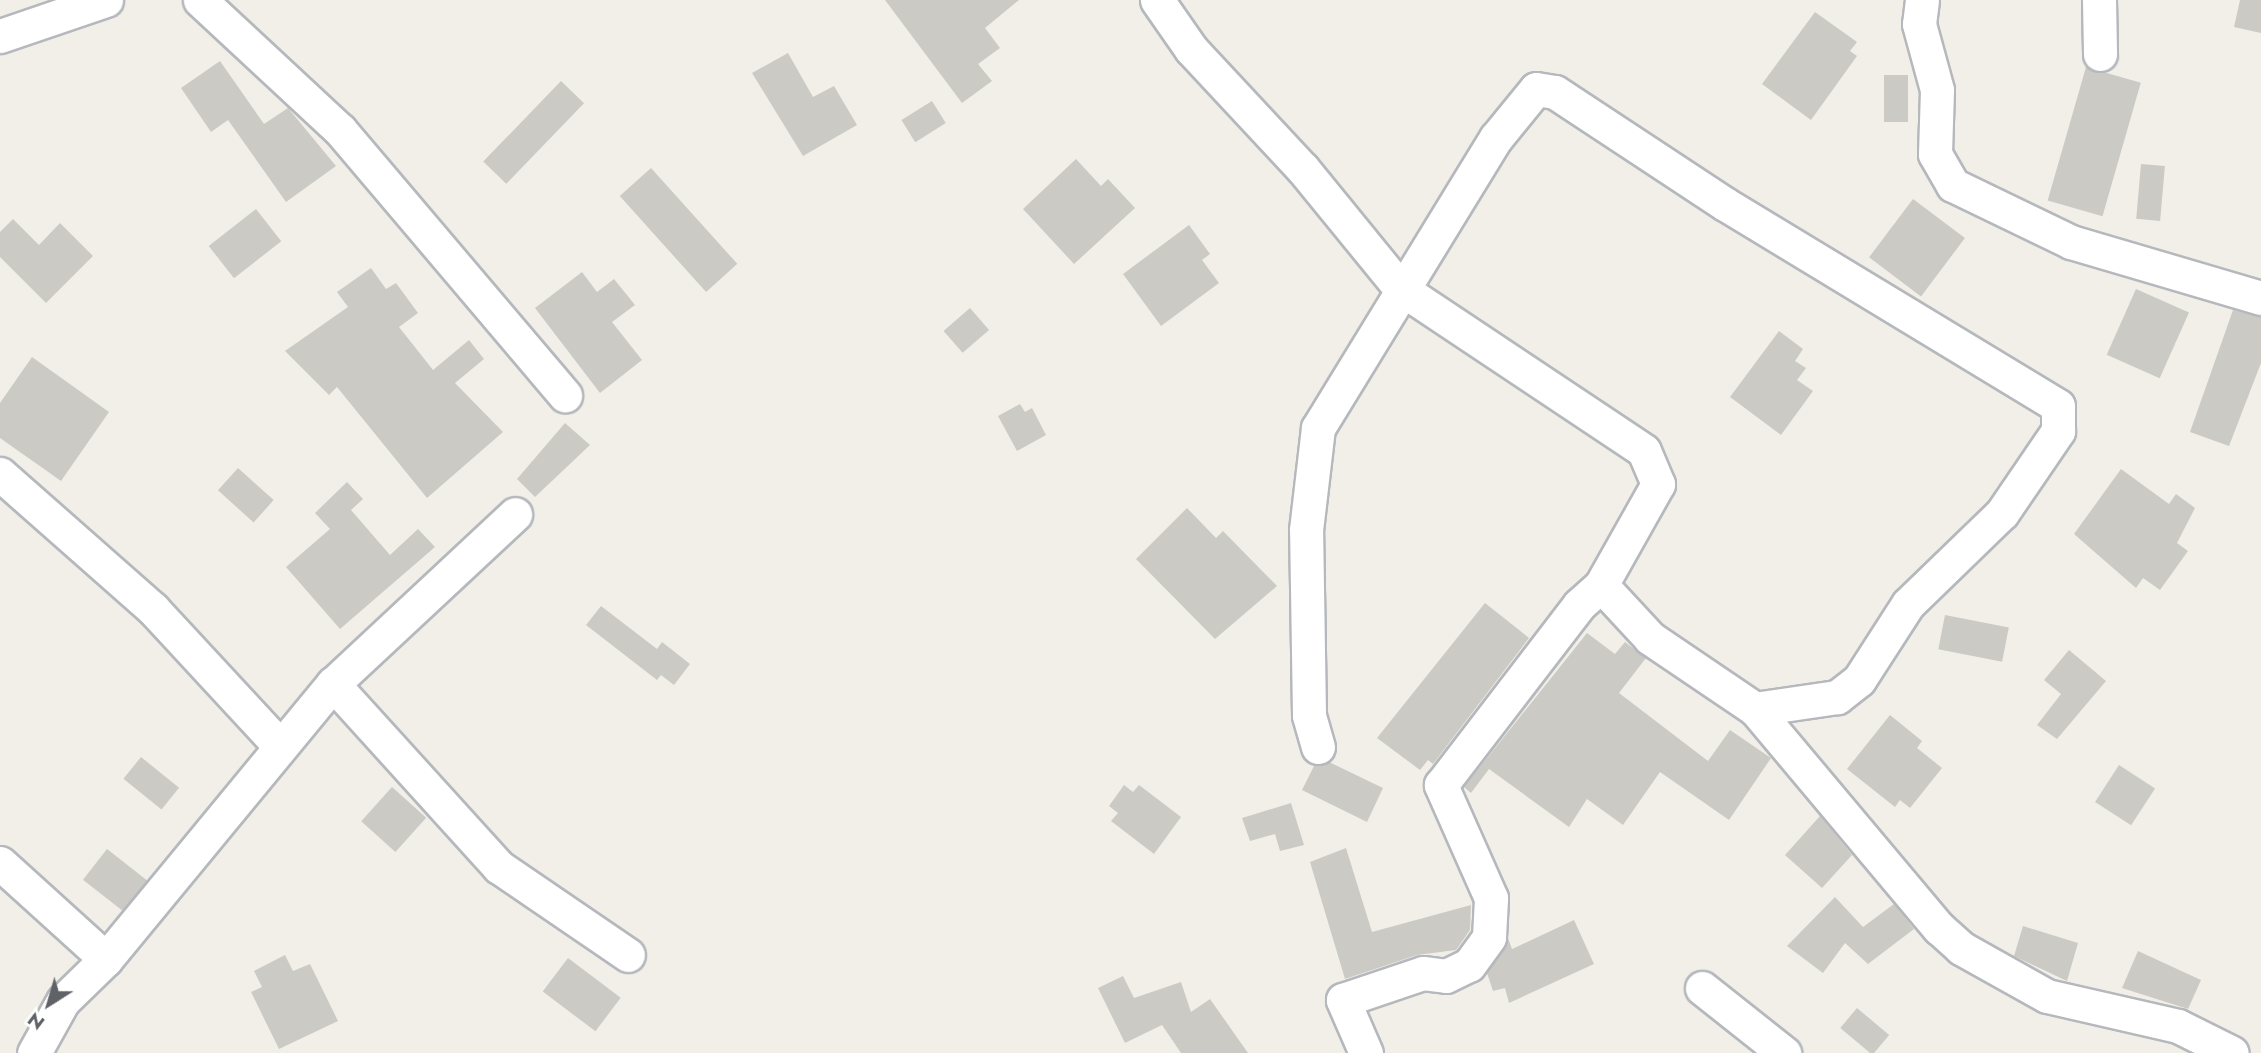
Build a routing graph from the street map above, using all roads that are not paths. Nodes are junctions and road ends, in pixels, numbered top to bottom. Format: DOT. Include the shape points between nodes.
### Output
graph roads {
  1 [pos="106,0"];
  2 [pos="200,0"];
  3 [pos="1157,0"];
  4 [pos="1922,0"];
  5 [pos="2098,0"];
  6 [pos="0,36"];
  7 [pos="2100,54"];
  8 [pos="1400,288"];
  9 [pos="2261,298"];
  10 [pos="565,395"];
  11 [pos="0,474"];
  12 [pos="515,514"];
  13 [pos="1601,585"];
  14 [pos="333,684"];
  15 [pos="1755,709"];
  16 [pos="280,746"];
  17 [pos="1318,747"];
  18 [pos="0,863"];
  19 [pos="628,956"];
  20 [pos="106,959"];
  21 [pos="1702,988"];
  22 [pos="34,1053"];
  23 [pos="1366,1053"];
  24 [pos="1784,1053"];
  25 [pos="2231,1053"];
  1 -- 6 [label="street"];
  2 -- 10 [label="street" via="340,130"];
  3 -- 8 [label="street" via="1191,49 1312,178"];
  4 -- 9 [label="street" via="1919,24 1937,90 1935,154 1953,185 2071,242"];
  5 -- 7 [label="street"];
  8 -- 13 [label="street" via="1644,451 1658,484"];
  8 -- 15 [label="street" via="1496,138 1536,89 1555,92 1725,204 2052,398 2060,419 2057,431 2026,478 2002,513 1908,604 1859,680 1837,698"];
  8 -- 17 [label="street" via="1318,428 1306,530 1309,715"];
  11 -- 16 [label="street" via="153,609"];
  12 -- 14 [label="street"];
  13 -- 15 [label="street" via="1650,638"];
  13 -- 23 [label="street" via="1579,604 1441,785 1491,898 1489,937 1469,965 1446,976 1423,974 1343,1000"];
  14 -- 16 [label="street"];
  14 -- 19 [label="street" via="499,867"];
  15 -- 25 [label="street" via="1961,948 2047,996 2178,1026"];
  16 -- 20 [label="street"];
  18 -- 20 [label="street"];
  20 -- 22 [label="street" via="63,1001"];
  21 -- 24 [label="street"];
}
